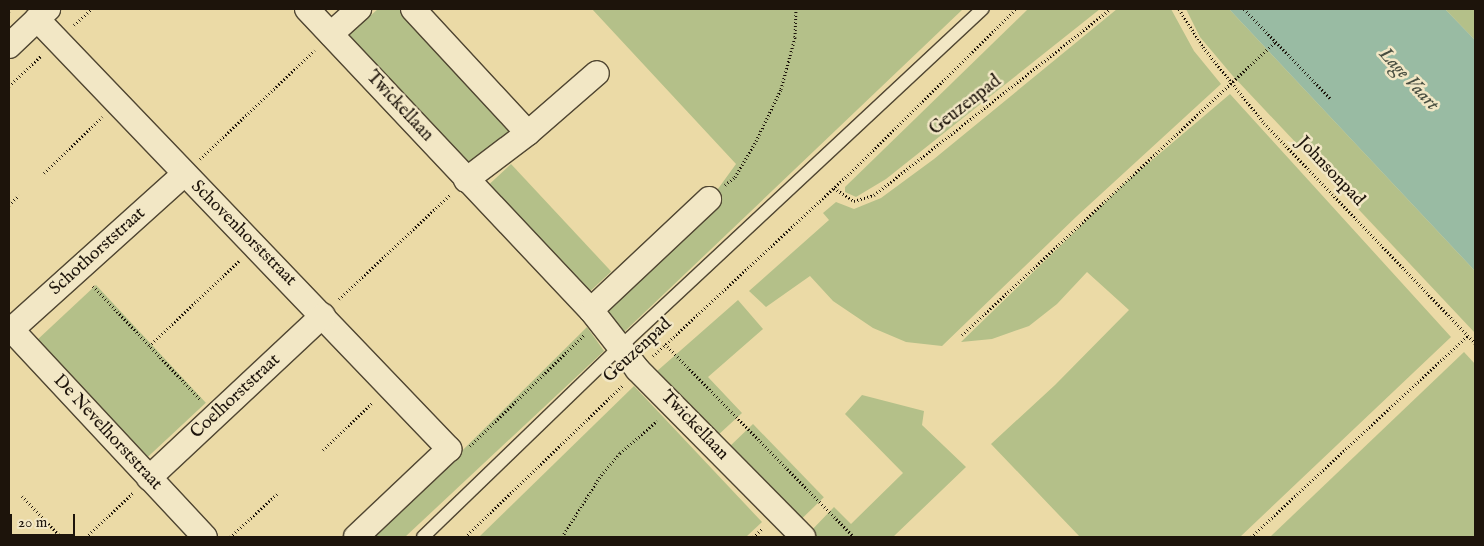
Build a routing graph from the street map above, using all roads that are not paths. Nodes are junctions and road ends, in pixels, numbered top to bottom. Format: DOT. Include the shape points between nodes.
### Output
graph roads {
  1 [pos="307,9"];
  2 [pos="359,9"];
  3 [pos="413,9"];
  4 [pos="982,9"];
  5 [pos="42,14"];
  6 [pos="331,34"];
  7 [pos="9,46"];
  8 [pos="597,73"];
  9 [pos="528,133"];
  10 [pos="184,174"];
  11 [pos="466,180"];
  12 [pos="709,199"];
  13 [pos="323,315"];
  14 [pos="595,316"];
  15 [pos="10,328"];
  16 [pos="619,348"];
  17 [pos="149,478"];
  18 [pos="205,537"];
  19 [pos="356,537"];
  20 [pos="423,537"];
  21 [pos="803,537"];
  1 -- 6 [label="street, Twickellaan"];
  2 -- 6 [label="street"];
  3 -- 9 [label="street"];
  4 -- 16 [label="lane"];
  5 -- 7 [label="street"];
  5 -- 10 [label="street, Schovenhorststraat" via="117,103"];
  6 -- 11 [label="street, Twickellaan"];
  8 -- 9 [label="street"];
  9 -- 11 [label="street"];
  10 -- 13 [label="street, Schovenhorststraat"];
  10 -- 15 [label="street, Schothorststraat"];
  11 -- 14 [label="street, Twickellaan"];
  12 -- 14 [label="street"];
  13 -- 17 [label="street, Coelhorststraat"];
  13 -- 19 [label="street, Schovenhorststraat" via="449,449"];
  14 -- 16 [label="street, Twickellaan"];
  15 -- 17 [label="street, De Nevelhorststraat"];
  16 -- 20 [label="lane"];
  16 -- 21 [label="street, Twickellaan"];
  17 -- 18 [label="street, De Nevelhorststraat"];
}
